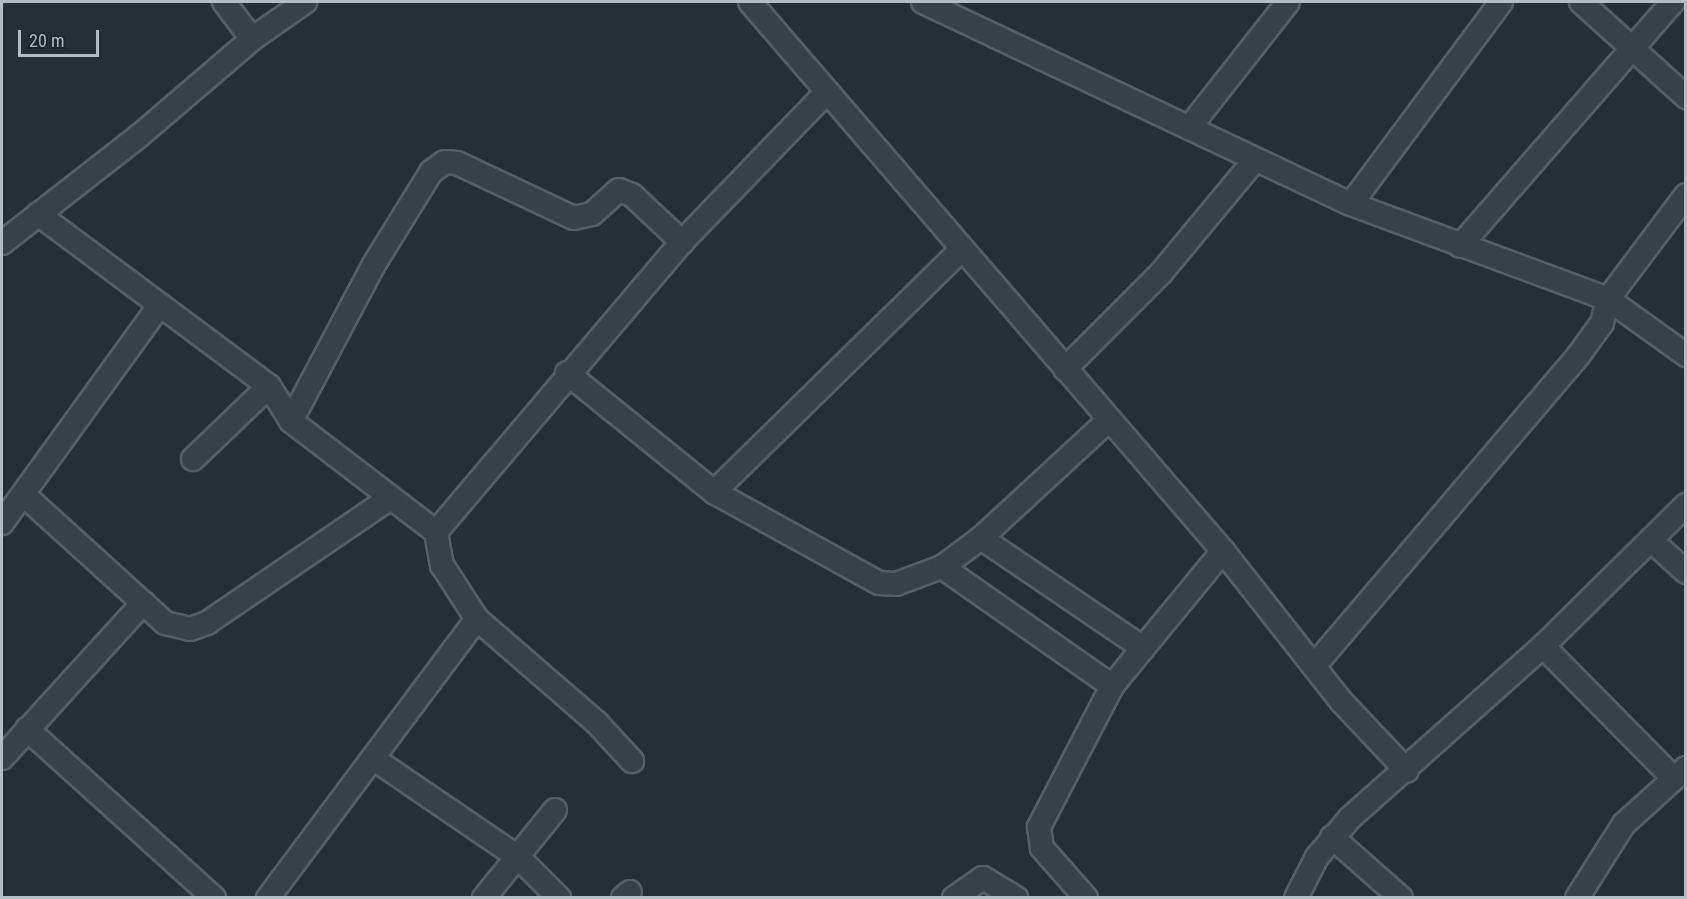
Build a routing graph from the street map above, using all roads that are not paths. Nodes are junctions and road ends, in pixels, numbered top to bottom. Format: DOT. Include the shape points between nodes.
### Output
graph roads {
  1 [pos="224,2"];
  2 [pos="305,2"];
  3 [pos="750,2"];
  4 [pos="923,2"];
  5 [pos="1288,2"];
  6 [pos="1501,2"];
  7 [pos="1581,2"];
  8 [pos="1673,2"];
  9 [pos="252,39"];
  10 [pos="1634,49"];
  11 [pos="827,92"];
  12 [pos="1686,97"];
  13 [pos="1189,128"];
  14 [pos="1254,161"];
  15 [pos="1686,195"];
  16 [pos="1351,204"];
  17 [pos="38,214"];
  18 [pos="682,242"];
  19 [pos="2,243"];
  20 [pos="1460,246"];
  21 [pos="962,249"];
  22 [pos="1608,299"];
  23 [pos="160,306"];
  24 [pos="1686,355"];
  25 [pos="1065,369"];
  26 [pos="567,373"];
  27 [pos="269,386"];
  28 [pos="1109,420"];
  29 [pos="291,421"];
  30 [pos="193,459"];
  31 [pos="714,492"];
  32 [pos="24,495"];
  33 [pos="390,498"];
  34 [pos="1686,506"];
  35 [pos="3,517"];
  36 [pos="436,532"];
  37 [pos="981,538"];
  38 [pos="1651,540"];
  39 [pos="1223,551"];
  40 [pos="942,567"];
  41 [pos="1686,572"];
  42 [pos="144,603"];
  43 [pos="477,619"];
  44 [pos="1543,646"];
  45 [pos="1143,648"];
  46 [pos="1315,665"];
  47 [pos="1112,686"];
  48 [pos="27,729"];
  49 [pos="3,752"];
  50 [pos="374,759"];
  51 [pos="632,761"];
  52 [pos="1407,771"];
  53 [pos="1679,772"];
  54 [pos="555,810"];
  55 [pos="1332,837"];
  56 [pos="519,858"];
  57 [pos="279,894"];
  58 [pos="214,897"];
  59 [pos="484,897"];
  60 [pos="559,897"];
  61 [pos="954,897"];
  62 [pos="1016,897"];
  63 [pos="1086,897"];
  64 [pos="1296,897"];
  65 [pos="1401,897"];
  66 [pos="1577,897"];
  1 -- 9 [label="street"];
  2 -- 9 [label="street"];
  3 -- 11 [label="street"];
  4 -- 13 [label="street"];
  5 -- 13 [label="street"];
  6 -- 16 [label="street"];
  7 -- 10 [label="street"];
  8 -- 10 [label="street"];
  9 -- 17 [label="street" via="139,136"];
  10 -- 12 [label="street"];
  10 -- 20 [label="street"];
  11 -- 18 [label="street"];
  11 -- 21 [label="street"];
  13 -- 14 [label="street"];
  14 -- 16 [label="street"];
  14 -- 25 [label="street" via="1161,273"];
  15 -- 22 [label="street"];
  16 -- 20 [label="street"];
  17 -- 19 [label="street"];
  17 -- 23 [label="street"];
  18 -- 26 [label="street"];
  18 -- 29 [label="street" via="632,195 619,190 591,214 574,218 457,162 445,162 431,172 374,266"];
  20 -- 22 [label="street"];
  21 -- 25 [label="street"];
  21 -- 31 [label="street"];
  22 -- 24 [label="street"];
  22 -- 46 [label="street" via="1602,323 1578,356"];
  23 -- 27 [label="street"];
  23 -- 32 [label="street"];
  25 -- 28 [label="street"];
  26 -- 31 [label="street"];
  26 -- 36 [label="street" via="525,431"];
  27 -- 29 [label="street"];
  27 -- 30 [label="street"];
  28 -- 37 [label="street"];
  28 -- 39 [label="street"];
  29 -- 33 [label="street"];
  31 -- 40 [label="street" via="865,578 896,584"];
  32 -- 35 [label="street"];
  32 -- 42 [label="street"];
  33 -- 36 [label="street"];
  33 -- 42 [label="street" via="207,623 190,629 165,623"];
  34 -- 38 [label="street"];
  36 -- 43 [label="street" via="441,565"];
  37 -- 40 [label="street"];
  37 -- 45 [label="street"];
  38 -- 41 [label="street"];
  38 -- 44 [label="street"];
  39 -- 45 [label="street"];
  39 -- 46 [label="street"];
  40 -- 47 [label="street"];
  42 -- 48 [label="street"];
  43 -- 50 [label="street"];
  43 -- 51 [label="street" via="597,723"];
  44 -- 52 [label="street"];
  44 -- 53 [label="street"];
  45 -- 47 [label="street"];
  46 -- 52 [label="street" via="1341,700"];
  47 -- 63 [label="street" via="1039,827 1042,848"];
  48 -- 49 [label="street"];
  48 -- 58 [label="street"];
  50 -- 56 [label="street"];
  50 -- 57 [label="street"];
  52 -- 55 [label="street"];
  53 -- 66 [label="street" via="1624,824"];
  54 -- 56 [label="street"];
  55 -- 64 [label="street"];
  55 -- 65 [label="street"];
  56 -- 59 [label="street"];
  56 -- 60 [label="street"];
  61 -- 62 [label="street" via="983,878"];
}
